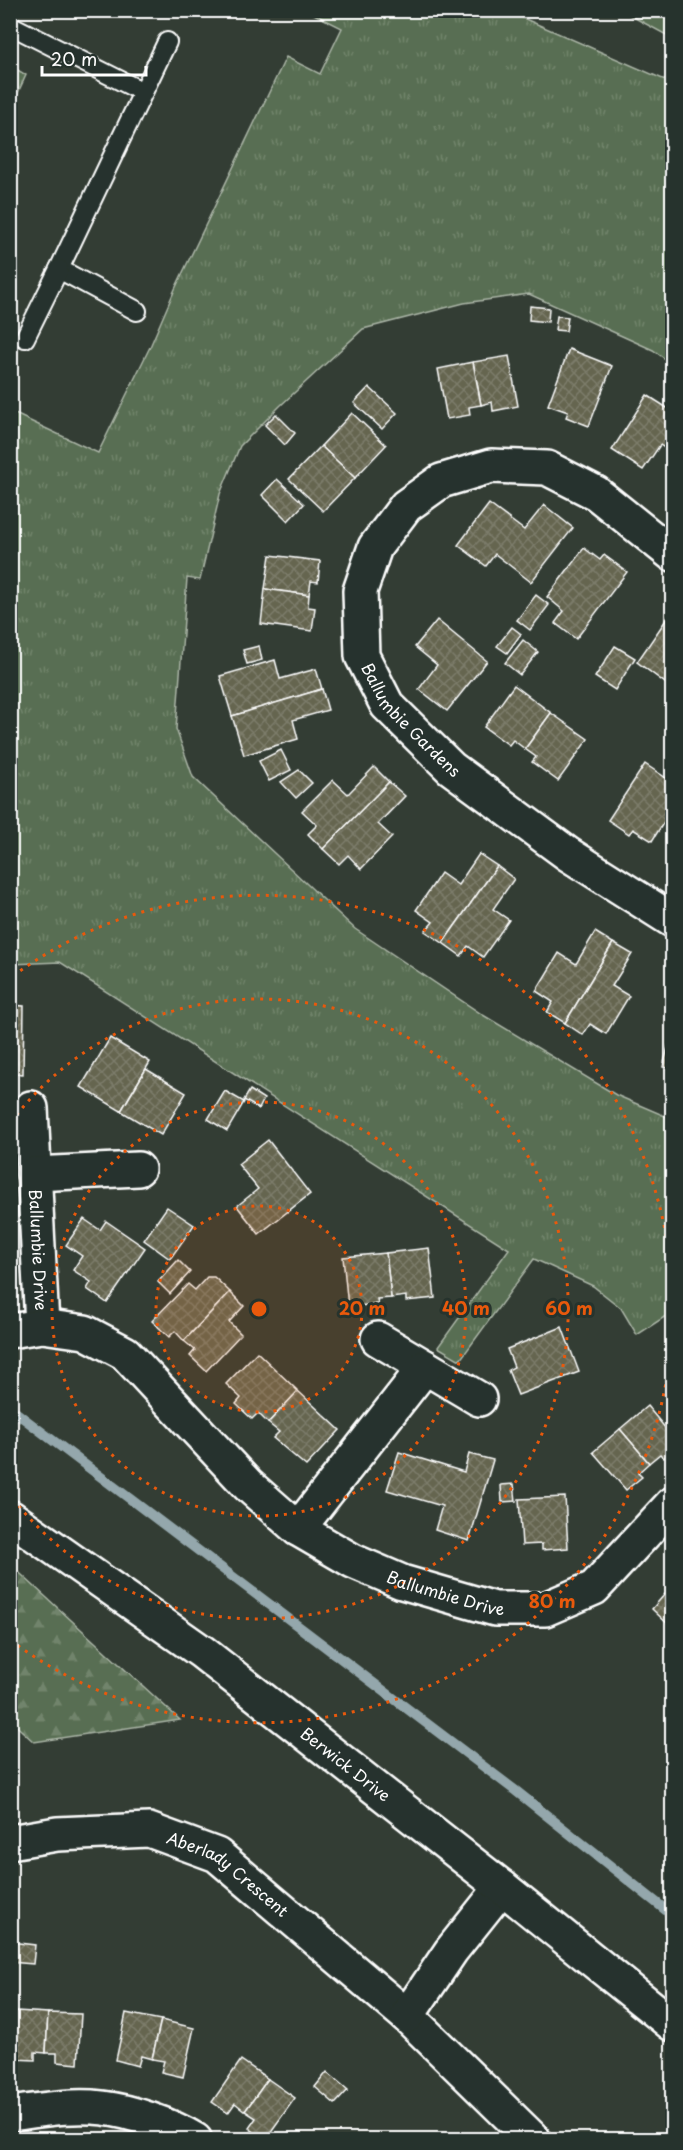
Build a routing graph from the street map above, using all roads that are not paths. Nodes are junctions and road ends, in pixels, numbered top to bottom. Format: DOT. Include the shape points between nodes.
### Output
graph roads {
  1 [pos="10,26"];
  2 [pos="167,42"];
  3 [pos="143,92"];
  4 [pos="58,269"];
  5 [pos="137,311"];
  6 [pos="25,338"];
  7 [pos="672,554"];
  8 [pos="672,920"];
  9 [pos="32,1108"];
  10 [pos="138,1169"];
  11 [pos="34,1174"];
  12 [pos="26,1329"];
  13 [pos="378,1339"];
  14 [pos="424,1366"];
  15 [pos="479,1399"];
  16 [pos="672,1504"];
  17 [pos="10,1516"];
  18 [pos="298,1529"];
  19 [pos="10,1842"];
  20 [pos="502,1887"];
  21 [pos="407,2016"];
  22 [pos="672,2024"];
  23 [pos="10,2114"];
  24 [pos="195,2139"];
  25 [pos="534,2139"];
  1 -- 3 [label="lane"];
  2 -- 3 [label="lane"];
  3 -- 4 [label="lane"];
  4 -- 5 [label="lane"];
  4 -- 6 [label="lane"];
  7 -- 8 [label="street, Ballumbie Gardens" via="596,493 547,468 491,466 441,481 406,506 375,547 360,591 362,656 387,705 451,768 568,854"];
  9 -- 11 [label="street, Ballumbie Drive"];
  10 -- 11 [label="street, Ballumbie Drive"];
  11 -- 12 [label="street, Ballumbie Drive"];
  12 -- 18 [label="street, Ballumbie Drive" via="85,1332 125,1353 248,1485"];
  13 -- 14 [label="street"];
  14 -- 15 [label="street"];
  14 -- 18 [label="street"];
  16 -- 18 [label="street, Ballumbie Drive" via="594,1588 545,1609 495,1609 402,1582 352,1561"];
  17 -- 20 [label="street, Berwick Drive" via="202,1652"];
  19 -- 21 [label="street, Aberlady Crescent" via="57,1834 149,1830 217,1855"];
  20 -- 21 [label="street" via="451,1951"];
  20 -- 22 [label="street, Berwick Drive"];
  21 -- 25 [label="street, Aberlady Crescent"];
  23 -- 24 [label="street" via="66,2107 104,2108"];
}
